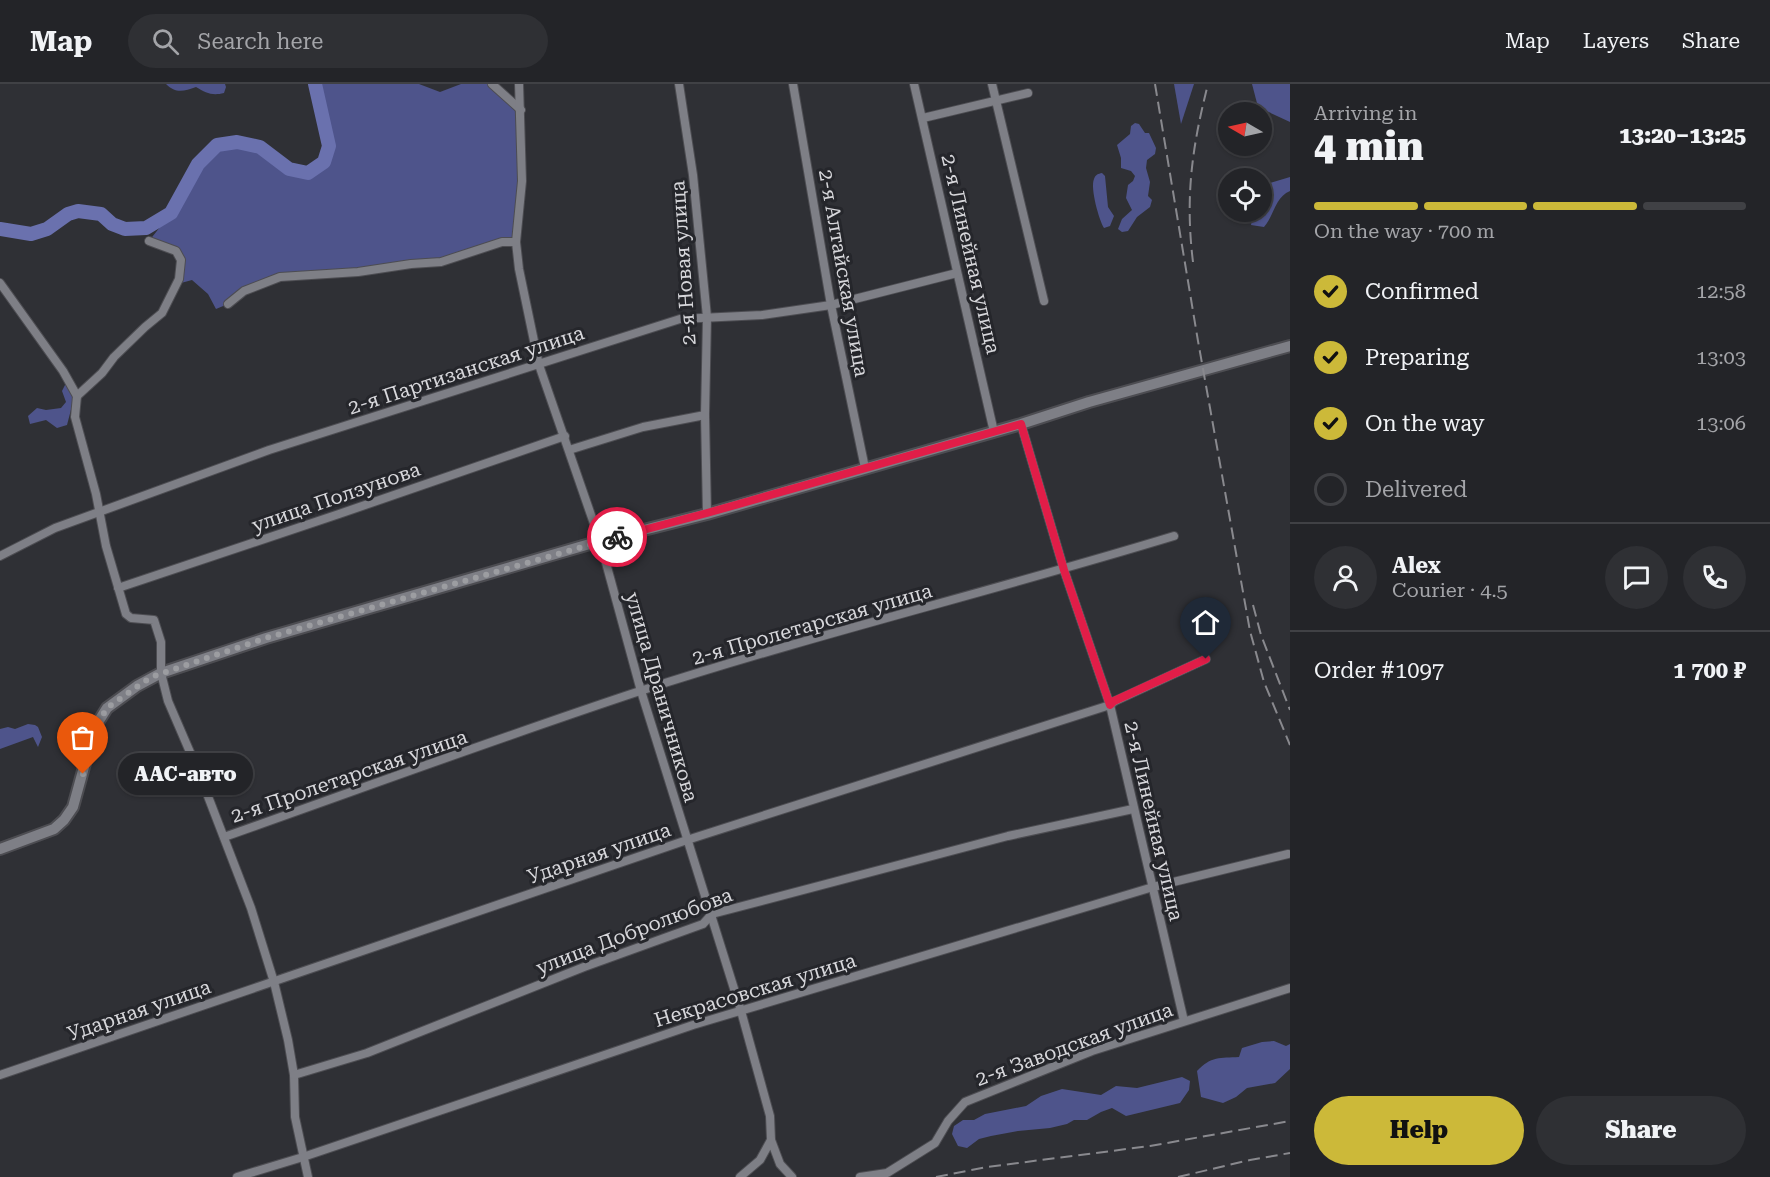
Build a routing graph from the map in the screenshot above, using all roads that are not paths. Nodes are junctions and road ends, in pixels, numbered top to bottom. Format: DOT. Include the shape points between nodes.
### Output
graph roads {
  1 [pos="492,84"];
  2 [pos="519,84"];
  3 [pos="679,84"];
  4 [pos="793,84"];
  5 [pos="915,84"];
  6 [pos="992,84"];
  7 [pos="1028,93"];
  8 [pos="996,101"];
  9 [pos="521,110"];
  10 [pos="923,118"];
  11 [pos="149,241"];
  12 [pos="516,242"];
  13 [pos="957,273"];
  14 [pos="0,283"];
  15 [pos="1044,301"];
  16 [pos="228,304"];
  17 [pos="831,305"];
  18 [pos="707,317"];
  19 [pos="1290,346"];
  20 [pos="539,365"];
  21 [pos="77,396"];
  22 [pos="705,415"];
  23 [pos="1021,424"];
  24 [pos="994,432"];
  25 [pos="565,436"];
  26 [pos="569,450"];
  27 [pos="865,468"];
  28 [pos="98,511"];
  29 [pos="707,513"];
  30 [pos="1174,536"];
  31 [pos="600,541"];
  32 [pos="0,556"];
  33 [pos="1064,570"];
  34 [pos="118,588"];
  35 [pos="1206,659"];
  36 [pos="161,673"];
  37 [pos="641,691"];
  38 [pos="1110,705"];
  39 [pos="1133,809"];
  40 [pos="224,837"];
  41 [pos="687,840"];
  42 [pos="0,849"];
  43 [pos="1288,854"];
  44 [pos="1154,887"];
  45 [pos="712,914"];
  46 [pos="274,982"];
  47 [pos="1290,988"];
  48 [pos="741,1011"];
  49 [pos="1184,1021"];
  50 [pos="0,1075"];
  51 [pos="294,1075"];
  52 [pos="771,1140"];
  53 [pos="303,1157"];
  54 [pos="237,1177"];
  55 [pos="308,1177"];
  56 [pos="740,1177"];
  57 [pos="792,1177"];
  58 [pos="860,1177"];
  1 -- 9 [label="street"];
  2 -- 9 [label="street, улица Драничникова"];
  3 -- 18 [label="street, 2-я Новая улица" via="693,175"];
  4 -- 17 [label="street, 2-я Алтайская улица"];
  5 -- 10 [label="street, 2-я Линейная улица"];
  6 -- 8 [label="street"];
  7 -- 8 [label="street"];
  8 -- 10 [label="street"];
  8 -- 15 [label="street"];
  9 -- 12 [label="street, улица Драничникова" via="522,181"];
  10 -- 13 [label="street, 2-я Линейная улица"];
  11 -- 21 [label="street" via="176,251 181,261 179,279 162,313"];
  12 -- 16 [label="street" via="502,242 441,262 280,277 244,291"];
  12 -- 20 [label="street, улица Драничникова"];
  13 -- 17 [label="street, 2-я Партизанская улица"];
  13 -- 24 [label="street, 2-я Линейная улица"];
  14 -- 21 [label="street"];
  17 -- 18 [label="street, 2-я Партизанская улица" via="762,315"];
  17 -- 27 [label="street, 2-я Алтайская улица"];
  18 -- 20 [label="street, 2-я Партизанская улица" via="680,319"];
  18 -- 22 [label="street, 2-я Новая улица"];
  19 -- 23 [label="street"];
  20 -- 25 [label="street, улица Драничникова"];
  20 -- 28 [label="street, 2-я Партизанская улица" via="269,450"];
  21 -- 28 [label="street" via="75,417"];
  22 -- 26 [label="street" via="643,427"];
  22 -- 29 [label="street, 2-я Новая улица"];
  23 -- 24 [label="street"];
  23 -- 33 [label="street, 2-я Линейная улица"];
  24 -- 27 [label="street"];
  25 -- 26 [label="street, улица Драничникова"];
  25 -- 34 [label="street, улица Ползунова"];
  26 -- 31 [label="street, улица Драничникова"];
  27 -- 29 [label="street"];
  28 -- 32 [label="street, 2-я Партизанская улица"];
  28 -- 34 [label="street"];
  29 -- 31 [label="street"];
  30 -- 33 [label="street, 2-я Пролетарская улица"];
  31 -- 36 [label="street" via="266,638"];
  31 -- 37 [label="street, улица Драничникова"];
  33 -- 37 [label="street, 2-я Пролетарская улица"];
  33 -- 38 [label="street, 2-я Линейная улица"];
  34 -- 36 [label="street" via="126,614 154,620 161,642"];
  35 -- 38 [label="street, Ударная улица"];
  36 -- 40 [label="street" via="168,701"];
  36 -- 42 [label="street" via="107,708 95,728 73,807 64,820 54,829"];
  37 -- 40 [label="street, 2-я Пролетарская улица"];
  37 -- 41 [label="street, улица Драничникова"];
  38 -- 39 [label="street, 2-я Линейная улица"];
  38 -- 41 [label="street, Ударная улица"];
  39 -- 44 [label="street, 2-я Линейная улица"];
  39 -- 45 [label="street, улица Добролюбова" via="1008,836"];
  40 -- 46 [label="street"];
  41 -- 45 [label="street, улица Драничникова"];
  41 -- 46 [label="street, Ударная улица"];
  43 -- 44 [label="street, Некрасовская улица"];
  44 -- 48 [label="street, Некрасовская улица"];
  44 -- 49 [label="street, 2-я Линейная улица"];
  45 -- 48 [label="street, улица Драничникова"];
  45 -- 51 [label="street, улица Добролюбова" via="703,924 433,1028"];
  46 -- 50 [label="street, Ударная улица"];
  46 -- 51 [label="street"];
  47 -- 49 [label="street, 2-я Заводская улица"];
  48 -- 52 [label="street, улица Драничникова" via="770,1116"];
  48 -- 53 [label="street, Некрасовская улица"];
  49 -- 58 [label="street, 2-я Заводская улица" via="1092,1051 965,1102 935,1143 887,1173"];
  51 -- 53 [label="street" via="295,1117"];
  52 -- 56 [label="street" via="760,1160"];
  52 -- 57 [label="street" via="780,1164"];
  53 -- 54 [label="street, Некрасовская улица"];
  53 -- 55 [label="street"];
}
